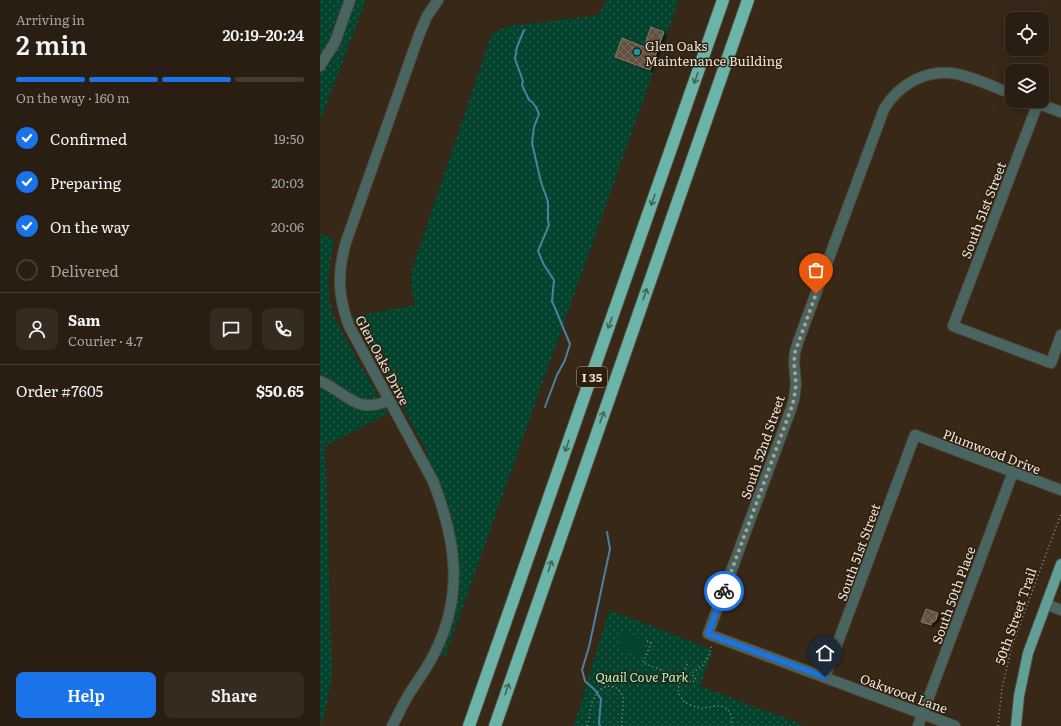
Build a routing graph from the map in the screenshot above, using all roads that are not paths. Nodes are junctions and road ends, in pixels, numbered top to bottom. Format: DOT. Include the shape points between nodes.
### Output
graph roads {
  1 [pos="350,0"];
  2 [pos="438,0"];
  3 [pos="717,0"];
  4 [pos="723,0"];
  5 [pos="748,0"];
  6 [pos="752,0"];
  7 [pos="713,28"];
  8 [pos="736,33"];
  9 [pos="320,66"];
  10 [pos="1005,91"];
  11 [pos="1032,108"];
  12 [pos="1049,108"];
  13 [pos="1061,112"];
  14 [pos="1061,336"];
  15 [pos="320,381"];
  16 [pos="389,400"];
  17 [pos="915,435"];
  18 [pos="1013,472"];
  19 [pos="1061,490"];
  20 [pos="1061,564"];
  21 [pos="1046,604"];
  22 [pos="1061,610"];
  23 [pos="710,638"];
  24 [pos="825,677"];
  25 [pos="923,714"];
  26 [pos="392,726"];
  27 [pos="469,726"];
  28 [pos="495,726"];
  29 [pos="918,726"];
  30 [pos="955,726"];
  31 [pos="1016,726"];
  1 -- 9 [label="street" via="335,42"];
  2 -- 16 [label="street, Glen Oaks Drive" via="419,34 346,242 340,270 344,313"];
  3 -- 7 [label="highway"];
  4 -- 7 [label="highway, I 35"];
  5 -- 8 [label="highway, I 35"];
  6 -- 8 [label="highway"];
  7 -- 27 [label="highway, I 35, one-way"];
  28 -- 8 [label="highway, I 35, one-way"];
  10 -- 23 [label="street, South 52nd Street" via="956,74 934,74 923,76 904,86 889,100 884,109 798,342 794,363 794,399"];
  11 -- 14 [label="street, South 51st Street" via="954,326 1051,363"];
  12 -- 13 [label="street"];
  15 -- 16 [label="street" via="358,404 375,405"];
  16 -- 26 [label="street, Glen Oaks Drive" via="424,463 440,501 451,542 454,583 435,653"];
  17 -- 18 [label="street, Plumwood Drive"];
  17 -- 24 [label="street, South 51st Street"];
  18 -- 19 [label="street, Plumwood Drive"];
  18 -- 25 [label="street, South 50th Place"];
  20 -- 21 [label="main road"];
  21 -- 22 [label="street"];
  21 -- 31 [label="main road" via="1028,653"];
  23 -- 24 [label="street, Oakwood Lane"];
  24 -- 25 [label="street, Oakwood Lane"];
  25 -- 29 [label="street, South 50th Place"];
  25 -- 30 [label="street, Oakwood Lane"];
}
